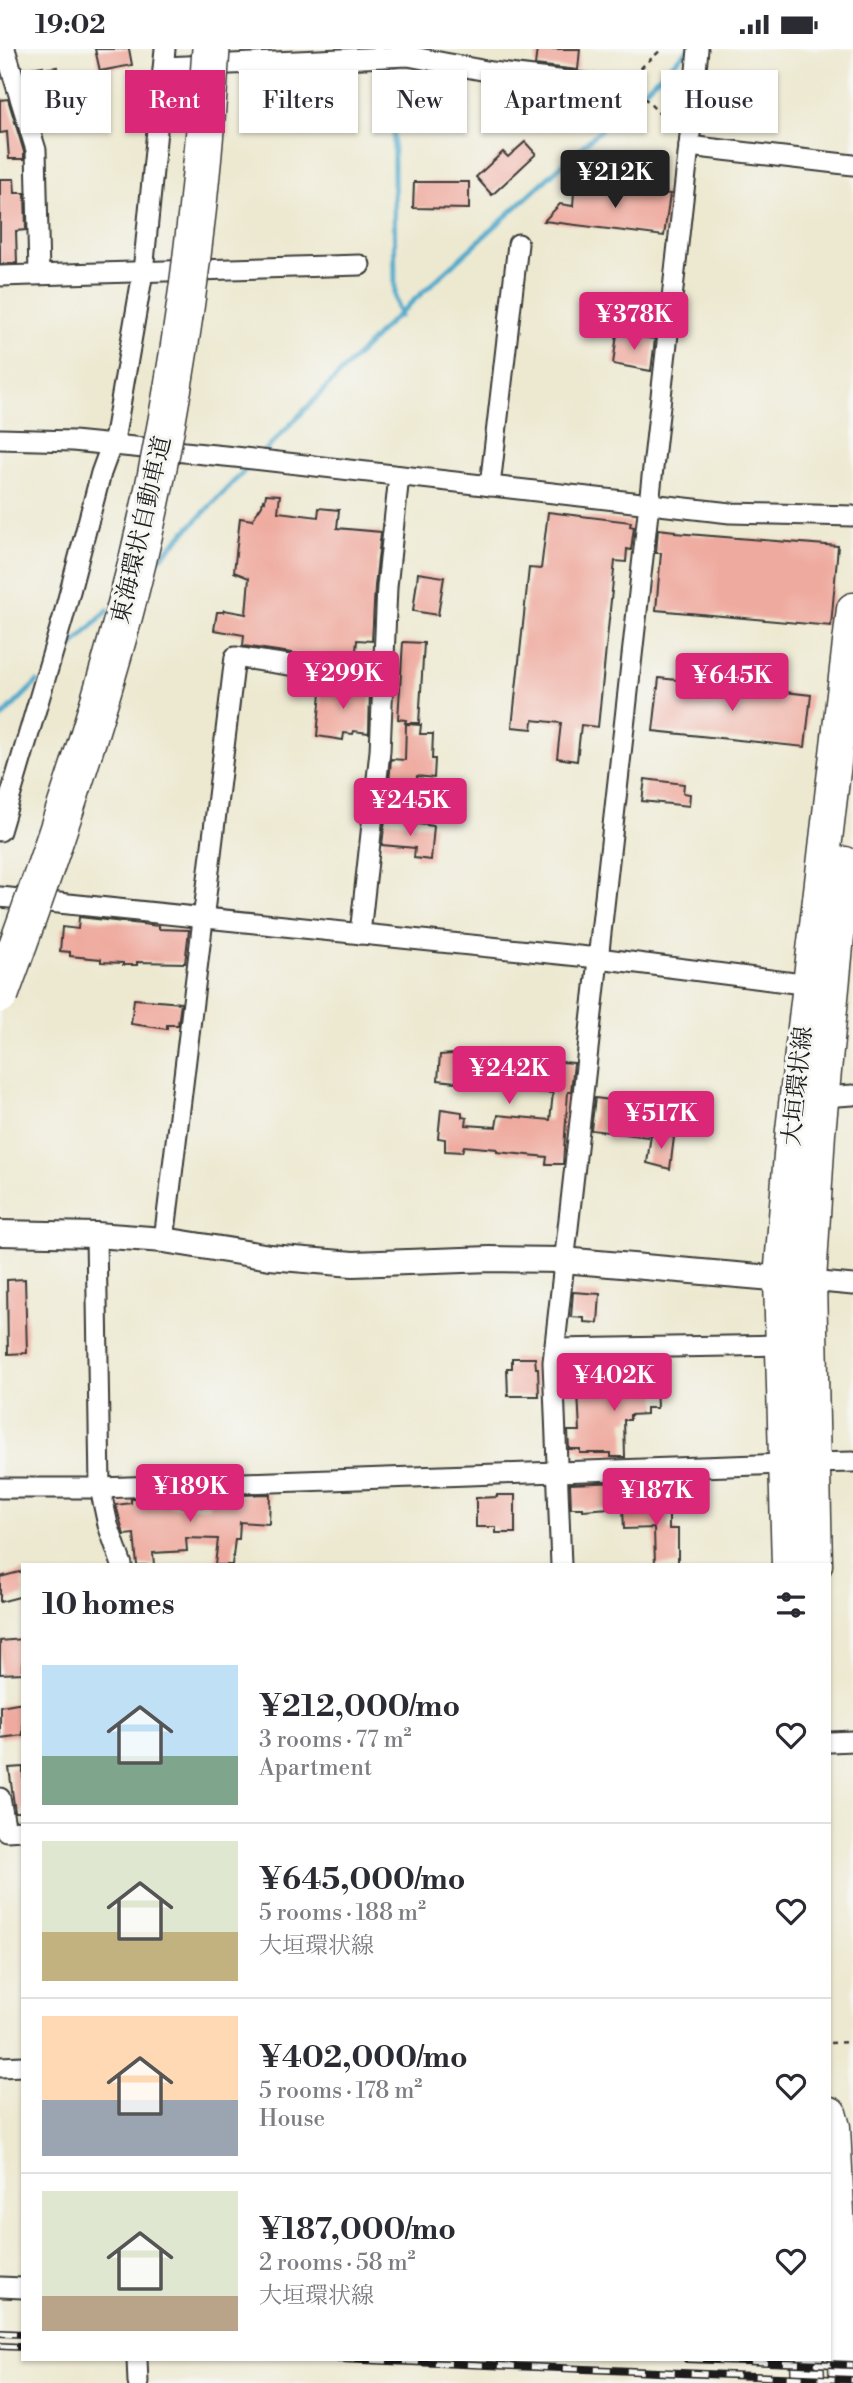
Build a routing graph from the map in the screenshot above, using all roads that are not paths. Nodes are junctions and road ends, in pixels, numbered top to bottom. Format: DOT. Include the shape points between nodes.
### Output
graph roads {
  1 [pos="5,49"];
  2 [pos="211,49"];
  3 [pos="354,54"];
  4 [pos="697,55"];
  5 [pos="164,58"];
  6 [pos="483,70"];
  7 [pos="689,143"];
  8 [pos="853,165"];
  9 [pos="518,244"];
  10 [pos="360,265"];
  11 [pos="144,272"];
  12 [pos="39,274"];
  13 [pos="0,276"];
  14 [pos="0,439"];
  15 [pos="112,445"];
  16 [pos="399,476"];
  17 [pos="490,486"];
  18 [pos="648,504"];
  19 [pos="853,516"];
  20 [pos="853,609"];
  21 [pos="384,679"];
  22 [pos="853,792"];
  23 [pos="0,831"];
  24 [pos="0,897"];
  25 [pos="203,918"];
  26 [pos="360,934"];
  27 [pos="598,958"];
  28 [pos="810,985"];
  29 [pos="0,994"];
  30 [pos="838,1096"];
  31 [pos="0,1233"];
  32 [pos="96,1235"];
  33 [pos="164,1240"];
  34 [pos="563,1260"];
  35 [pos="795,1280"];
  36 [pos="853,1285"];
  37 [pos="782,1346"];
  38 [pos="555,1349"];
  39 [pos="853,1462"];
  40 [pos="799,1463"];
  41 [pos="558,1473"];
  42 [pos="0,1488"];
  43 [pos="100,1488"];
  44 [pos="121,1563"];
  45 [pos="561,1563"];
  46 [pos="788,1563"];
  47 [pos="816,1563"];
  48 [pos="853,1741"];
  49 [pos="831,1742"];
  50 [pos="0,1798"];
  51 [pos="21,1830"];
  52 [pos="21,2066"];
  53 [pos="0,2067"];
  54 [pos="831,2118"];
  55 [pos="0,2287"];
  56 [pos="21,2288"];
  57 [pos="137,2361"];
  58 [pos="807,2361"];
  59 [pos="827,2361"];
  60 [pos="138,2383"];
  61 [pos="808,2383"];
  62 [pos="828,2383"];
  63 [pos="846,2383"];
  1 -- 12 [label="street" via="36,150"];
  2 -- 29 [label="highway, 東海環状自動車道, bridge" via="195,248 151,500 90,734"];
  3 -- 5 [label="street"];
  3 -- 6 [label="street"];
  4 -- 7 [label="street"];
  5 -- 11 [label="street"];
  7 -- 8 [label="street"];
  7 -- 18 [label="street"];
  9 -- 17 [label="street"];
  10 -- 11 [label="street"];
  11 -- 12 [label="street"];
  11 -- 15 [label="street"];
  12 -- 13 [label="street"];
  14 -- 15 [label="street"];
  15 -- 16 [label="street"];
  15 -- 23 [label="street"];
  16 -- 17 [label="street"];
  16 -- 21 [label="street" via="387,587"];
  17 -- 18 [label="street"];
  18 -- 19 [label="street" via="767,515"];
  18 -- 27 [label="street"];
  20 -- 28 [label="main road, 大垣環状線"];
  21 -- 25 [label="street" via="235,657"];
  21 -- 26 [label="street"];
  22 -- 30 [label="main road, 大垣環状線"];
  24 -- 25 [label="street"];
  25 -- 26 [label="street"];
  25 -- 33 [label="street"];
  26 -- 27 [label="street"];
  27 -- 28 [label="street"];
  27 -- 34 [label="street"];
  28 -- 35 [label="main road, 大垣環状線" via="792,1130"];
  30 -- 35 [label="main road, 大垣環状線"];
  31 -- 32 [label="street"];
  32 -- 33 [label="street"];
  32 -- 43 [label="street"];
  33 -- 34 [label="street" via="270,1257 353,1264"];
  34 -- 35 [label="street"];
  34 -- 38 [label="street"];
  35 -- 36 [label="street"];
  35 -- 37 [label="main road, 大垣環状線"];
  35 -- 40 [label="main road, 大垣環状線"];
  37 -- 38 [label="street"];
  37 -- 40 [label="main road, 大垣環状線"];
  38 -- 41 [label="street"];
  39 -- 40 [label="street"];
  40 -- 41 [label="street"];
  40 -- 46 [label="main road, 大垣環状線"];
  40 -- 47 [label="main road, 大垣環状線"];
  41 -- 43 [label="street"];
  41 -- 45 [label="street"];
  42 -- 43 [label="street"];
  43 -- 44 [label="street"];
  48 -- 49 [label="street"];
  50 -- 51 [label="street" via="6,1831"];
  52 -- 53 [label="street"];
  54 -- 63 [label="main road"];
  55 -- 56 [label="street"];
  57 -- 60 [label="street"];
  58 -- 61 [label="main road"];
  59 -- 62 [label="main road"];
}
